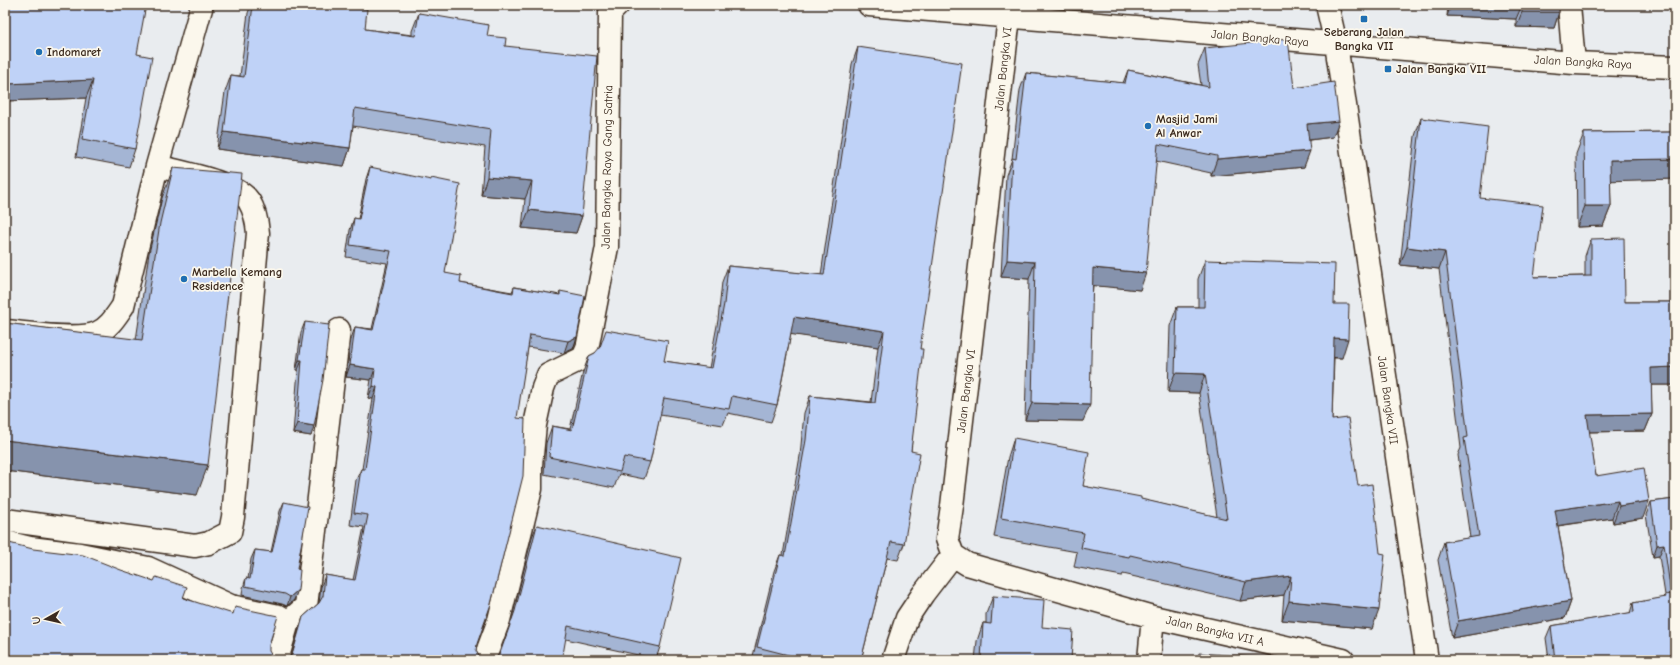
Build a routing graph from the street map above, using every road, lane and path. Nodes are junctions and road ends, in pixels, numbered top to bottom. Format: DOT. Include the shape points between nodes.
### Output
graph roads {
  1 [pos="202,5"];
  2 [pos="618,5"];
  3 [pos="869,5"];
  4 [pos="1327,5"];
  5 [pos="1570,5"];
  6 [pos="939,8"];
  7 [pos="1009,17"];
  8 [pos="1336,44"];
  9 [pos="1574,63"];
  10 [pos="1675,67"];
  11 [pos="157,166"];
  12 [pos="339,330"];
  13 [pos="5,331"];
  14 [pos="5,520"];
  15 [pos="5,542"];
  16 [pos="953,555"];
  17 [pos="1152,617"];
  18 [pos="288,622"];
  19 [pos="277,660"];
  20 [pos="484,660"];
  21 [pos="893,660"];
  22 [pos="1149,660"];
  23 [pos="1343,660"];
  24 [pos="1427,660"];
  1 -- 11 [label="street"];
  2 -- 20 [label="street, Jalan Bangka Raya Gang Satria" via="610,13 607,246 587,349 583,358 548,375 543,388 530,465 531,489 499,620"];
  3 -- 6 [label="street, Jalan Bangka Raya"];
  4 -- 8 [label="street, Jalan Bangka VII"];
  5 -- 9 [label="street"];
  6 -- 7 [label="street, Jalan Bangka Raya"];
  7 -- 8 [label="street, Jalan Bangka Raya"];
  7 -- 16 [label="street, Jalan Bangka VI" via="947,539"];
  8 -- 9 [label="street, Jalan Bangka Raya"];
  8 -- 24 [label="street, Jalan Bangka VII"];
  9 -- 10 [label="street, Jalan Bangka Raya"];
  11 -- 13 [label="street" via="123,306 113,321 98,333 79,336"];
  11 -- 14 [label="street" via="230,186 248,199 256,216 258,233 248,359 230,532 209,543 195,546"];
  12 -- 18 [label="street" via="306,606"];
  15 -- 18 [label="street" via="148,568 231,606 279,616"];
  16 -- 17 [label="street" via="967,564"];
  16 -- 21 [label="street" via="906,618"];
  17 -- 22 [label="street, Jalan Bangka VII A"];
  17 -- 23 [label="street, Jalan Bangka VII A"];
  18 -- 19 [label="street"];
}
